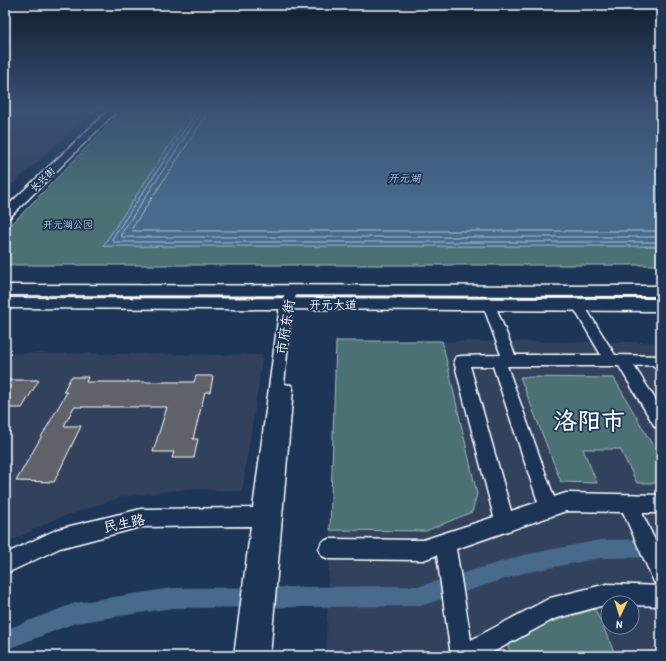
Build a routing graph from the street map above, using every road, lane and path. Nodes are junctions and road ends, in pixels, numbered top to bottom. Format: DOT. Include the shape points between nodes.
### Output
graph roads {
  1 [pos="76,141"];
  2 [pos="82,141"];
  3 [pos="5,208"];
  4 [pos="5,215"];
  5 [pos="5,290"];
  6 [pos="661,291"];
  7 [pos="290,300"];
  8 [pos="5,303"];
  9 [pos="578,305"];
  10 [pos="661,305"];
  11 [pos="489,306"];
  12 [pos="617,360"];
  13 [pos="504,361"];
  14 [pos="661,365"];
  15 [pos="661,422"];
  16 [pos="661,504"];
  17 [pos="630,507"];
  18 [pos="549,508"];
  19 [pos="268,517"];
  20 [pos="504,523"];
  21 [pos="445,544"];
  22 [pos="329,549"];
  23 [pos="5,564"];
  24 [pos="661,575"];
  25 [pos="661,596"];
  26 [pos="462,649"];
  27 [pos="252,651"];
  1 -- 3 [label="main road, 长兴街"];
  2 -- 4 [label="main road, 长兴街"];
  5 -- 7 [label="main road, 开元大道"];
  6 -- 7 [label="main road, 开元大道"];
  7 -- 8 [label="main road, 开元大道"];
  7 -- 11 [label="main road, 开元大道"];
  7 -- 19 [label="street, 市府东街"];
  9 -- 10 [label="main road, 开元大道"];
  9 -- 11 [label="main road, 开元大道"];
  9 -- 12 [label="street"];
  11 -- 13 [label="street"];
  12 -- 13 [label="street"];
  12 -- 14 [label="street" via="657,360"];
  12 -- 15 [label="street"];
  13 -- 18 [label="street"];
  13 -- 20 [label="street" via="461,361"];
  16 -- 17 [label="street"];
  17 -- 18 [label="street" via="566,502"];
  17 -- 24 [label="street"];
  18 -- 20 [label="street"];
  19 -- 23 [label="street, 民生路" via="141,518 58,539"];
  19 -- 27 [label="street, 市府东街"];
  20 -- 21 [label="street"];
  21 -- 22 [label="street" via="423,550"];
  21 -- 26 [label="street"];
  25 -- 26 [label="street" via="607,594 550,609"];
}
